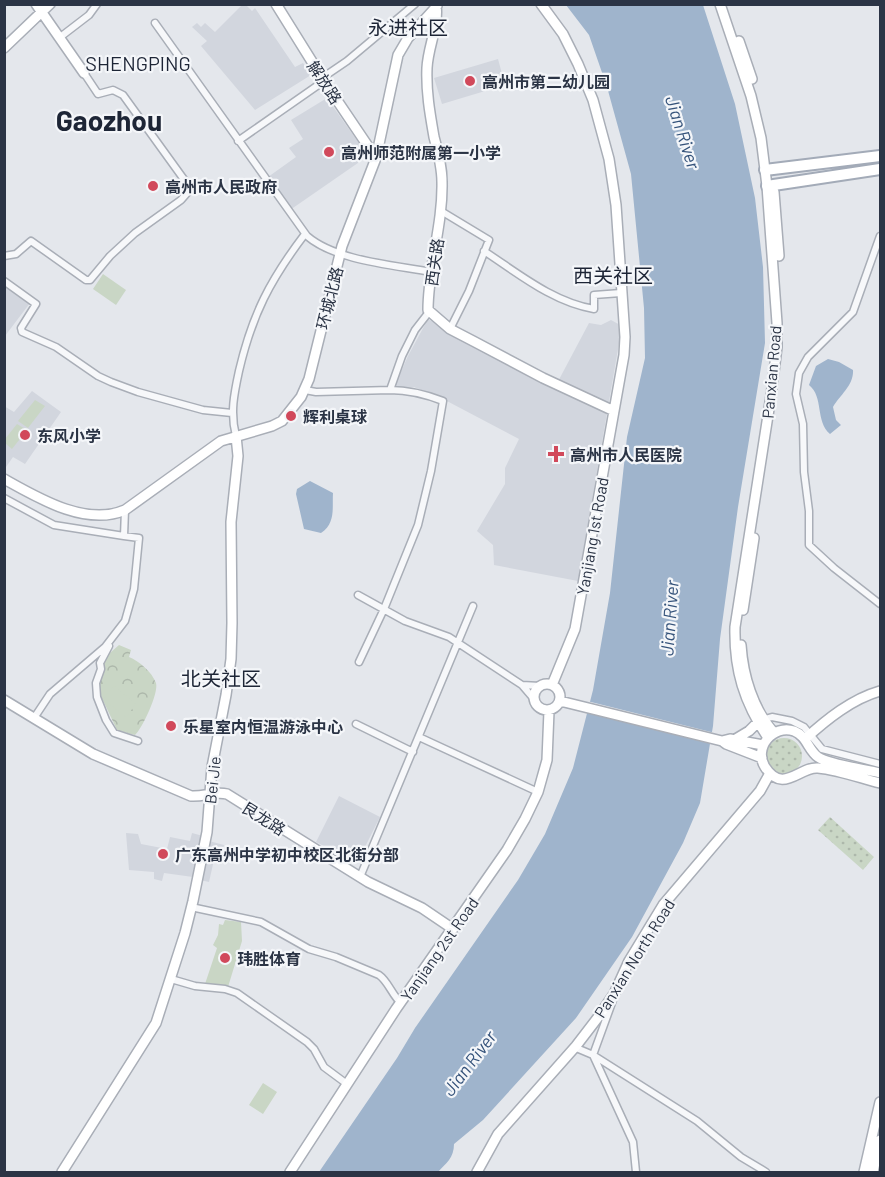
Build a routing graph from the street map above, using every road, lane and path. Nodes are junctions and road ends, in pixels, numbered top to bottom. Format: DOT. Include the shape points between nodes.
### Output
graph roads {
  1 [pos="50,4"];
  2 [pos="97,4"];
  3 [pos="276,4"];
  4 [pos="416,4"];
  5 [pos="541,4"];
  6 [pos="720,4"];
  7 [pos="726,4"];
  8 [pos="437,5"];
  9 [pos="39,8"];
  10 [pos="426,17"];
  11 [pos="155,23"];
  12 [pos="59,38"];
  13 [pos="4,48"];
  14 [pos="84,73"];
  15 [pos="323,80"];
  16 [pos="238,141"];
  17 [pos="880,156"];
  18 [pos="376,158"];
  19 [pos="880,169"];
  20 [pos="769,170"];
  21 [pos="770,186"];
  22 [pos="441,211"];
  23 [pos="305,234"];
  24 [pos="880,236"];
  25 [pos="484,251"];
  26 [pos="340,254"];
  27 [pos="4,256"];
  28 [pos="431,272"];
  29 [pos="4,281"];
  30 [pos="621,292"];
  31 [pos="429,312"];
  32 [pos="450,329"];
  33 [pos="305,390"];
  34 [pos="390,390"];
  35 [pos="614,411"];
  36 [pos="232,413"];
  37 [pos="236,436"];
  38 [pos="4,479"];
  39 [pos="4,498"];
  40 [pos="125,510"];
  41 [pos="124,536"];
  42 [pos="358,595"];
  43 [pos="880,604"];
  44 [pos="473,606"];
  45 [pos="384,609"];
  46 [pos="456,642"];
  47 [pos="109,643"];
  48 [pos="359,662"];
  49 [pos="522,685"];
  50 [pos="552,685"];
  51 [pos="540,686"];
  52 [pos="880,691"];
  53 [pos="534,699"];
  54 [pos="4,700"];
  55 [pos="560,701"];
  56 [pos="549,711"];
  57 [pos="34,718"];
  58 [pos="760,721"];
  59 [pos="356,724"];
  60 [pos="419,737"];
  61 [pos="808,737"];
  62 [pos="768,738"];
  63 [pos="734,740"];
  64 [pos="138,741"];
  65 [pos="722,741"];
  66 [pos="810,749"];
  67 [pos="413,752"];
  68 [pos="762,758"];
  69 [pos="880,764"];
  70 [pos="803,771"];
  71 [pos="770,773"];
  72 [pos="880,773"];
  73 [pos="880,783"];
  74 [pos="538,792"];
  75 [pos="210,793"];
  76 [pos="360,878"];
  77 [pos="191,907"];
  78 [pos="453,929"];
  79 [pos="171,979"];
  80 [pos="614,993"];
  81 [pos="401,1003"];
  82 [pos="574,1047"];
  83 [pos="592,1054"];
  84 [pos="347,1084"];
  85 [pos="880,1102"];
  86 [pos="880,1140"];
  87 [pos="62,1173"];
  88 [pos="290,1173"];
  89 [pos="477,1173"];
  90 [pos="636,1173"];
  91 [pos="766,1173"];
  92 [pos="864,1173"];
  93 [pos="873,1173"];
  1 -- 9 [label="street"];
  2 -- 12 [label="street"];
  3 -- 15 [label="street, 解放路"];
  4 -- 10 [label="street"];
  4 -- 15 [label="street"];
  5 -- 30 [label="street, Yanjiang 1st Road" via="563,34 593,100 609,159 616,205"];
  6 -- 20 [label="street, Panxian Road" via="751,96"];
  7 -- 20 [label="street, Panxian Road" via="756,94"];
  8 -- 10 [label="street, 环城北路"];
  8 -- 22 [label="street, 西关路" via="427,65 427,97 442,164"];
  9 -- 12 [label="street"];
  9 -- 13 [label="street"];
  10 -- 18 [label="street, 环城北路" via="398,55"];
  11 -- 16 [label="street"];
  12 -- 14 [label="street"];
  14 -- 27 [label="street" via="98,94 113,90 123,95 189,189 181,200 115,251 90,280 31,241 16,254"];
  15 -- 16 [label="street"];
  15 -- 18 [label="street, 解放路"];
  16 -- 23 [label="street"];
  17 -- 20 [label="main road"];
  18 -- 26 [label="street, 环城北路"];
  19 -- 21 [label="main road"];
  20 -- 21 [label="street, Panxian Road"];
  21 -- 58 [label="street, Panxian Road" via="777,347 735,627 738,671 749,705"];
  22 -- 25 [label="street" via="488,239"];
  22 -- 28 [label="street, 西关路"];
  23 -- 26 [label="street"];
  23 -- 36 [label="street" via="268,287 256,313 241,360"];
  24 -- 43 [label="street" via="856,307 808,357 799,373 796,394 803,424 810,545"];
  25 -- 30 [label="street" via="570,304 594,309 594,295"];
  25 -- 32 [label="street"];
  26 -- 28 [label="street"];
  26 -- 33 [label="street, 环城北路"];
  28 -- 31 [label="street, 西关路"];
  29 -- 36 [label="street" via="36,304 21,331 56,347 98,376 138,392 200,409"];
  30 -- 35 [label="street, Yanjiang 1st Road" via="624,355"];
  31 -- 32 [label="street"];
  31 -- 34 [label="street" via="402,356"];
  32 -- 35 [label="street"];
  33 -- 34 [label="street"];
  33 -- 37 [label="street, 环城北路" via="293,410 278,424"];
  34 -- 45 [label="street" via="409,390 443,401 418,525"];
  35 -- 50 [label="street, Yanjiang 1st Road" via="578,620"];
  36 -- 37 [label="street"];
  37 -- 40 [label="street, 环城北路" via="215,445"];
  37 -- 75 [label="street, Bei Jie" via="238,456 231,522 231,658"];
  38 -- 40 [label="street" via="83,514 108,516"];
  39 -- 41 [label="street" via="62,527"];
  40 -- 41 [label="street"];
  41 -- 47 [label="street" via="139,538 134,589 125,621"];
  42 -- 45 [label="street"];
  44 -- 46 [label="street"];
  45 -- 46 [label="street"];
  45 -- 48 [label="street"];
  46 -- 49 [label="street"];
  46 -- 60 [label="street"];
  47 -- 57 [label="street" via="50,694"];
  47 -- 64 [label="street" via="100,663 97,697 114,733"];
  49 -- 51 [label="street"];
  49 -- 53 [label="street"];
  50 -- 51 [label="street"];
  50 -- 55 [label="street" via="558,690"];
  51 -- 53 [label="street"];
  52 -- 61 [label="street" via="852,702"];
  53 -- 56 [label="street" via="537,707"];
  54 -- 57 [label="street, 艮龙路"];
  55 -- 56 [label="street"];
  55 -- 65 [label="street"];
  56 -- 74 [label="street, Yanjiang 2st Road" via="547,760"];
  57 -- 75 [label="street, 艮龙路" via="107,760 191,796"];
  58 -- 61 [label="street" via="772,717 792,721 804,727"];
  58 -- 62 [label="street, Panxian Road"];
  58 -- 63 [label="street"];
  59 -- 67 [label="street"];
  60 -- 67 [label="street"];
  60 -- 74 [label="street"];
  61 -- 62 [label="street" via="787,730"];
  61 -- 66 [label="street"];
  61 -- 69 [label="street" via="822,749"];
  62 -- 63 [label="street"];
  62 -- 68 [label="street"];
  63 -- 65 [label="street"];
  65 -- 68 [label="street"];
  66 -- 70 [label="street"];
  66 -- 72 [label="street" via="820,759"];
  67 -- 76 [label="street"];
  68 -- 71 [label="street"];
  70 -- 71 [label="street" via="787,779"];
  70 -- 73 [label="street" via="817,768"];
  71 -- 80 [label="street, Panxian North Road" via="663,905"];
  74 -- 78 [label="street, Yanjiang 2st Road" via="507,850"];
  75 -- 76 [label="street, 艮龙路" via="231,796"];
  75 -- 77 [label="street, Bei Jie" via="207,832"];
  76 -- 78 [label="street, 艮龙路" via="422,908"];
  77 -- 79 [label="street, Bei Jie"];
  77 -- 81 [label="street" via="261,922 309,949 379,975"];
  78 -- 81 [label="street, Yanjiang 2st Road"];
  79 -- 84 [label="street" via="237,993 307,1042 324,1067"];
  79 -- 87 [label="street, Bei Jie" via="146,1041"];
  80 -- 82 [label="street, Panxian North Road"];
  80 -- 83 [label="street"];
  81 -- 84 [label="street, Yanjiang 2st Road"];
  82 -- 83 [label="street"];
  82 -- 89 [label="street, Panxian North Road" via="498,1134"];
  83 -- 90 [label="street" via="630,1135"];
  83 -- 91 [label="street" via="697,1121"];
  84 -- 88 [label="street, Yanjiang 2st Road"];
  85 -- 92 [label="street"];
  86 -- 93 [label="street"];
}
